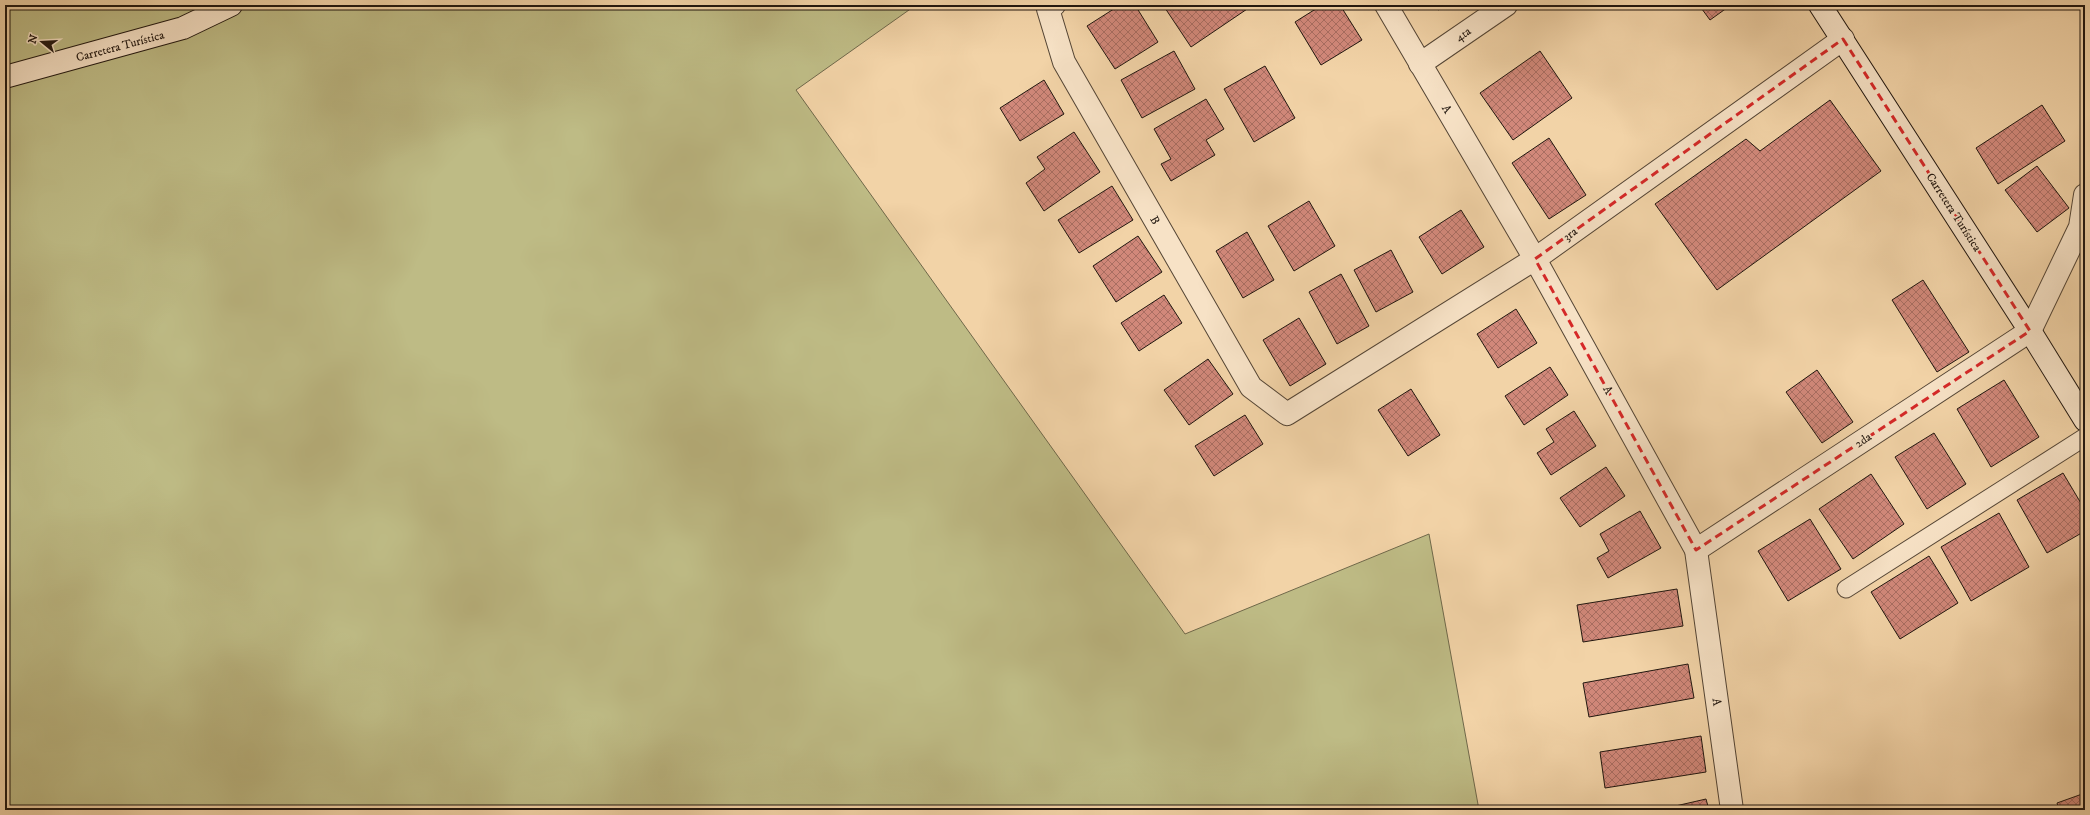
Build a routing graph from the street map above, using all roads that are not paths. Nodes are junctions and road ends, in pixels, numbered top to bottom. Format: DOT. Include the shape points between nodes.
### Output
graph roads {
  1 [pos="231,5"];
  2 [pos="1386,5"];
  3 [pos="1506,5"];
  4 [pos="1820,5"];
  5 [pos="1051,7"];
  6 [pos="1843,39"];
  7 [pos="1420,64"];
  8 [pos="5,77"];
  9 [pos="2085,195"];
  10 [pos="1535,259"];
  11 [pos="2030,331"];
  12 [pos="1287,414"];
  13 [pos="2085,420"];
  14 [pos="2085,437"];
  15 [pos="1696,550"];
  16 [pos="1846,589"];
  17 [pos="1732,810"];
  1 -- 8 [label="street, Carretera Turística" via="183,28"];
  2 -- 7 [label="street, A"];
  3 -- 7 [label="street, 4ta"];
  4 -- 6 [label="street, Carretera Turística"];
  5 -- 12 [label="street, B" via="1064,62 1250,387"];
  6 -- 10 [label="street, 3ra"];
  6 -- 11 [label="street, Carretera Turística"];
  7 -- 10 [label="street, A"];
  9 -- 11 [label="street" via="2080,227"];
  10 -- 12 [label="street, 3ra"];
  10 -- 15 [label="street, A"];
  11 -- 13 [label="street, Carretera Turística"];
  11 -- 15 [label="street, 2da"];
  14 -- 16 [label="lane"];
  15 -- 17 [label="street, A"];
}
